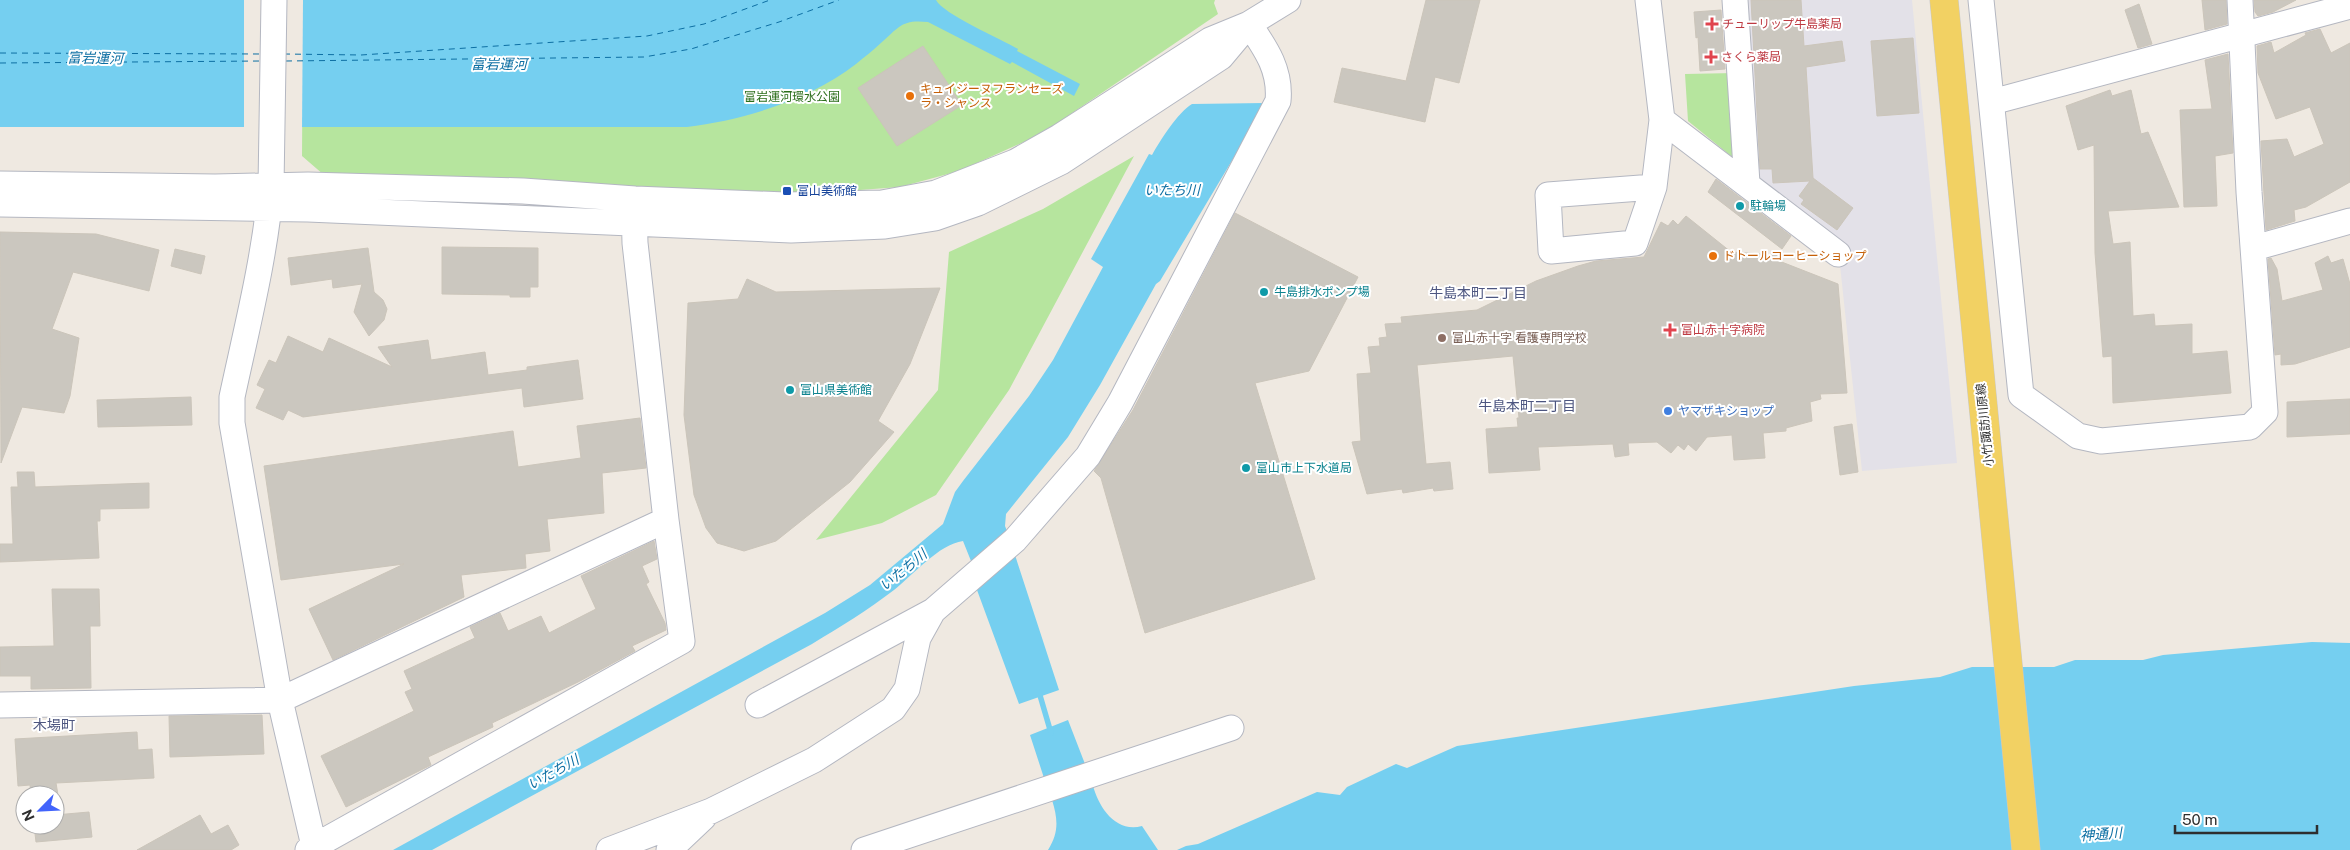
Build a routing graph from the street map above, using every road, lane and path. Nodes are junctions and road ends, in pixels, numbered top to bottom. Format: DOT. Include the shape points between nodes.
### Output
graph roads {
  1 [pos="274,0"];
  2 [pos="1648,0"];
  3 [pos="1735,0"];
  4 [pos="1944,0"];
  5 [pos="1981,0"];
  6 [pos="2240,0"];
  7 [pos="2350,6"];
  8 [pos="1268,12"];
  9 [pos="2242,34"];
  10 [pos="1992,102"];
  11 [pos="1662,120"];
  12 [pos="1747,183"];
  13 [pos="0,184"];
  14 [pos="1654,186"];
  15 [pos="270,198"];
  16 [pos="0,204"];
  17 [pos="634,211"];
  18 [pos="2350,221"];
  19 [pos="2254,248"];
  20 [pos="1838,254"];
  21 [pos="666,520"];
  22 [pos="933,612"];
  23 [pos="280,700"];
  24 [pos="0,705"];
  25 [pos="758,705"];
  26 [pos="1231,728"];
  27 [pos="710,811"];
  28 [pos="311,848"];
  29 [pos="609,850"];
  30 [pos="669,850"];
  31 [pos="864,850"];
  32 [pos="2026,850"];
  1 -- 15 [label="street"];
  2 -- 11 [label="street"];
  3 -- 12 [label="street"];
  4 -- 32 [label="main road, 小竹諏訪川原線"];
  5 -- 10 [label="street"];
  6 -- 9 [label="street"];
  7 -- 9 [label="street"];
  8 -- 17 [label="street" via="1210,40 1059,137 1014,162 936,193 882,203"];
  8 -- 22 [label="street" via="1270,56 1279,89 1278,101 1120,403 1088,456 1015,540"];
  9 -- 10 [label="street"];
  9 -- 19 [label="street"];
  10 -- 19 [label="street" via="2021,395 2078,436 2101,440 2250,427 2265,412"];
  11 -- 12 [label="street"];
  11 -- 14 [label="street"];
  12 -- 20 [label="street"];
  13 -- 15 [label="street"];
  15 -- 16 [label="street"];
  15 -- 17 [label="street"];
  15 -- 23 [label="street" via="265,239 232,397 232,424"];
  17 -- 21 [label="street"];
  18 -- 19 [label="street"];
  21 -- 23 [label="street"];
  21 -- 28 [label="street" via="682,641"];
  22 -- 25 [label="street"];
  22 -- 27 [label="street" via="918,638 907,689 892,709 814,760"];
  23 -- 24 [label="street"];
  23 -- 28 [label="street"];
  26 -- 31 [label="street"];
  27 -- 29 [label="street"];
  27 -- 30 [label="street"];
}
